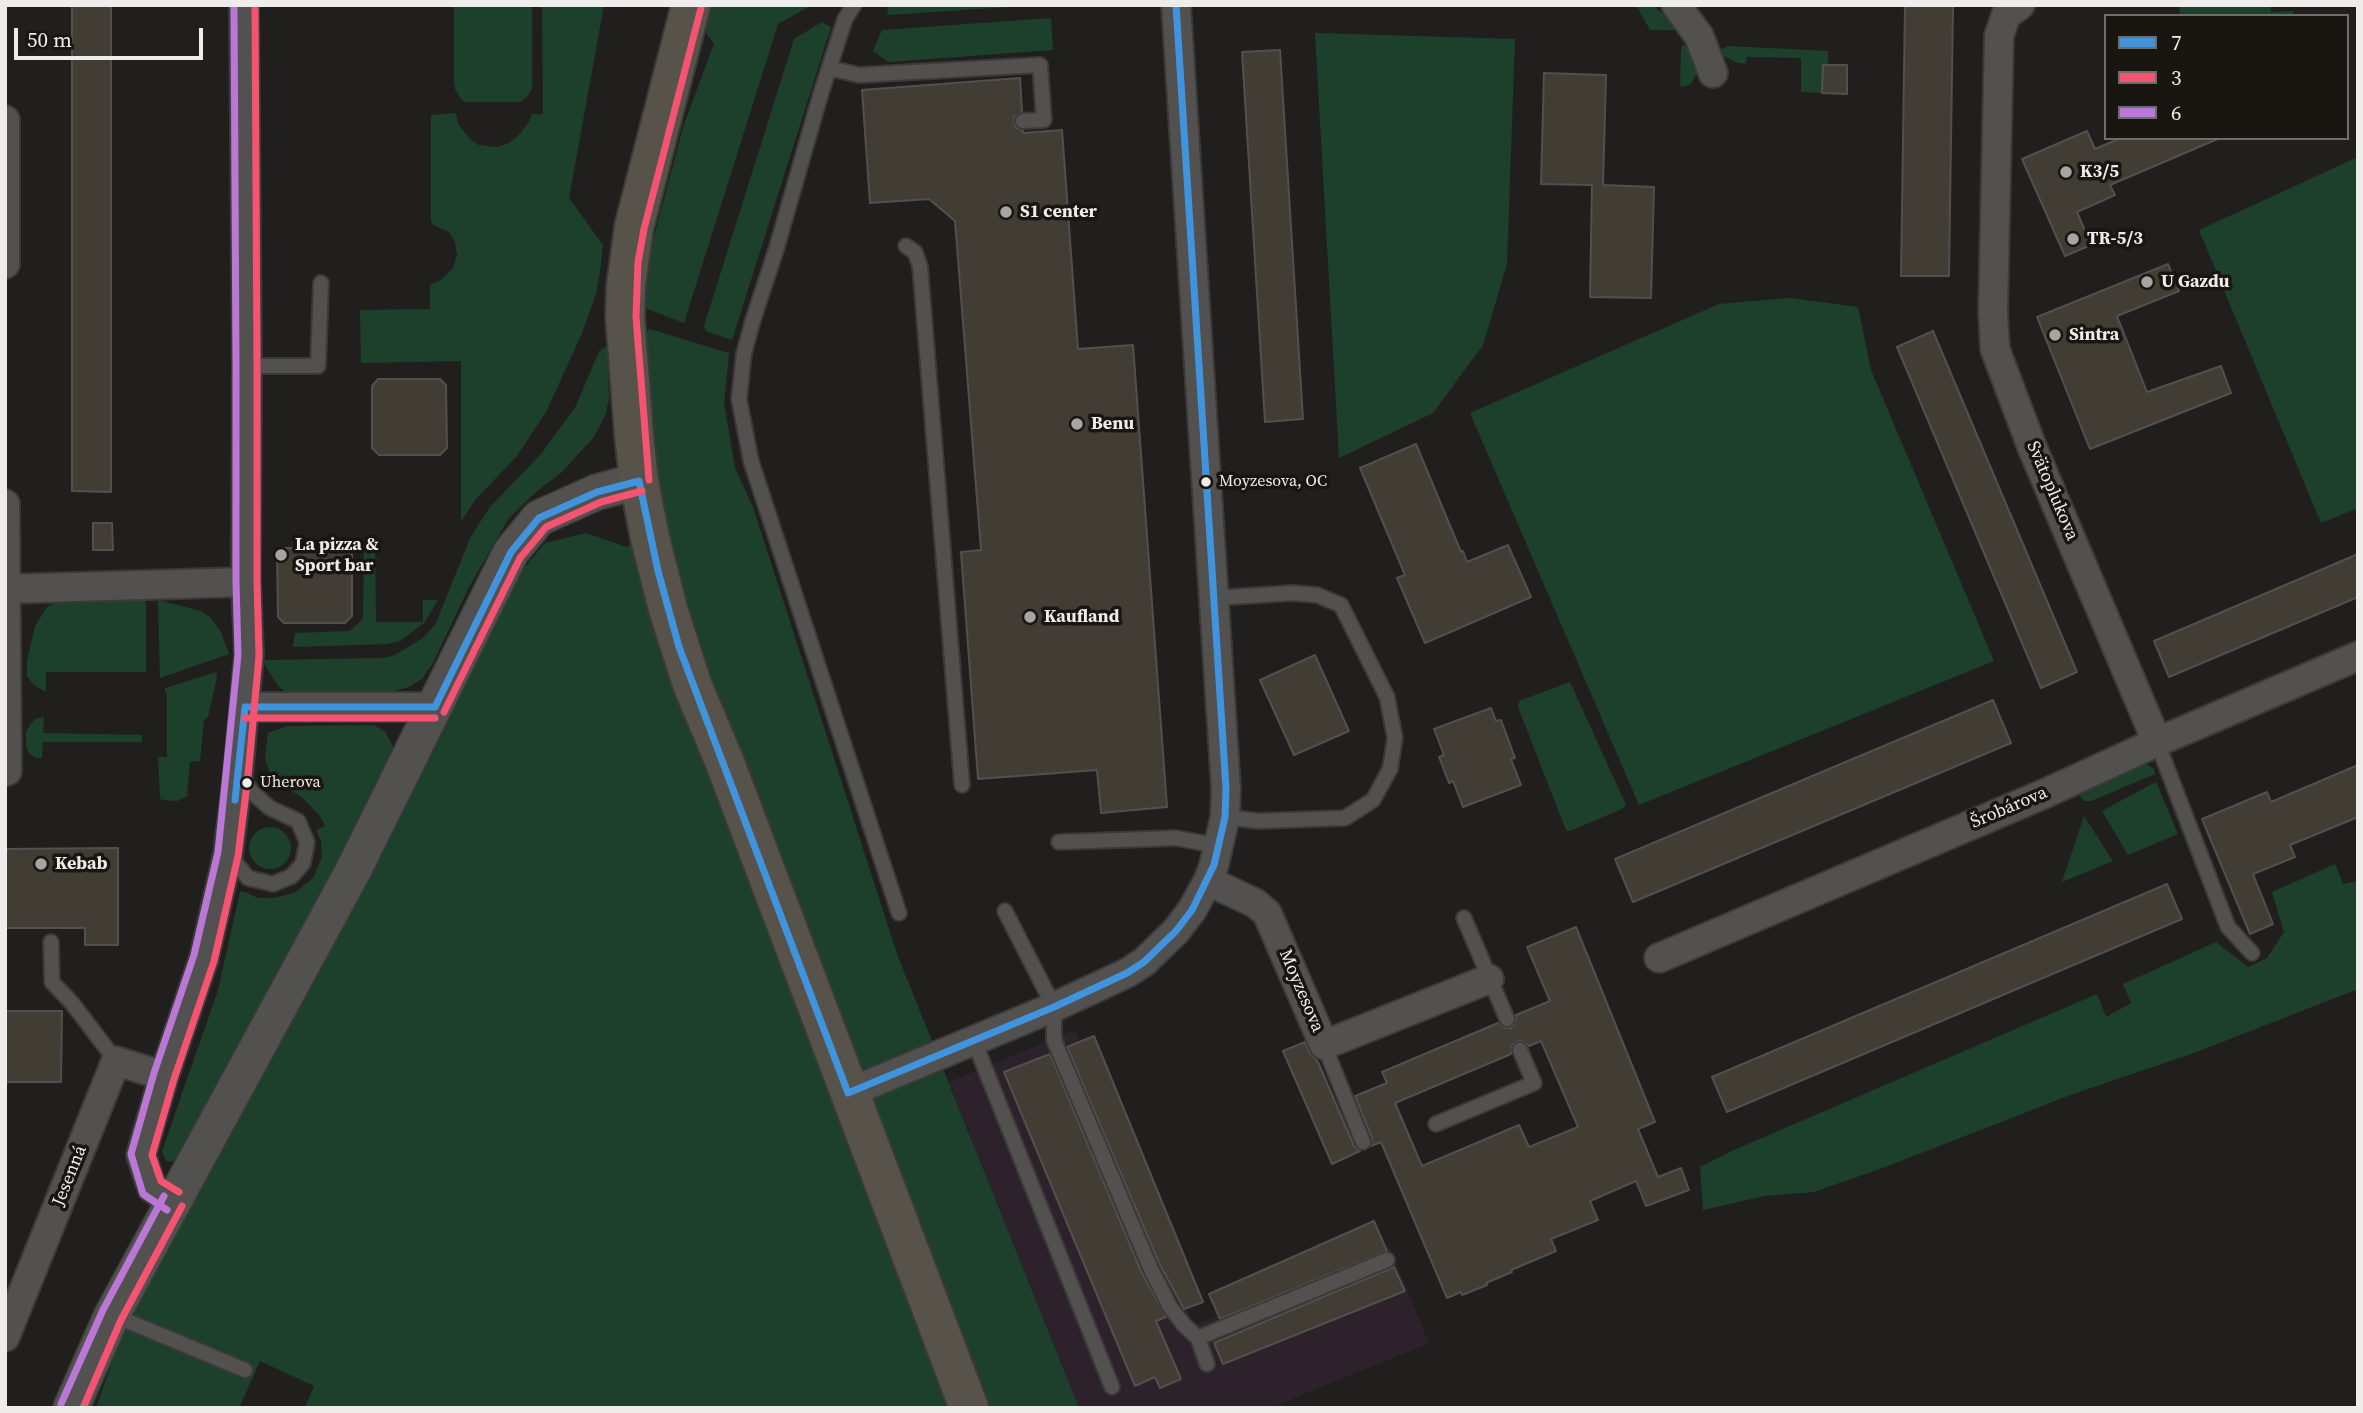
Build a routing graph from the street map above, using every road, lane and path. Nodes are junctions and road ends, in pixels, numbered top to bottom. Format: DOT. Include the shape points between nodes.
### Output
graph roads {
  1 [pos="244,5"];
  2 [pos="691,5"];
  3 [pos="854,5"];
  4 [pos="1176,5"];
  5 [pos="1676,5"];
  6 [pos="2020,5"];
  7 [pos="830,68"];
  8 [pos="1713,73"];
  9 [pos="5,120"];
  10 [pos="1023,121"];
  11 [pos="906,246"];
  12 [pos="5,264"];
  13 [pos="321,284"];
  14 [pos="247,366"];
  15 [pos="639,481"];
  16 [pos="5,504"];
  17 [pos="246,582"];
  18 [pos="5,589"];
  19 [pos="1214,598"];
  20 [pos="2358,656"];
  21 [pos="435,706"];
  22 [pos="244,707"];
  23 [pos="2157,742"];
  24 [pos="7,771"];
  25 [pos="238,775"];
  26 [pos="962,785"];
  27 [pos="1225,817"];
  28 [pos="1059,842"];
  29 [pos="1219,846"];
  30 [pos="228,854"];
  31 [pos="1208,881"];
  32 [pos="1005,911"];
  33 [pos="899,913"];
  34 [pos="1464,918"];
  35 [pos="51,942"];
  36 [pos="2252,953"];
  37 [pos="1659,958"];
  38 [pos="1489,979"];
  39 [pos="1054,1007"];
  40 [pos="1507,1020"];
  41 [pos="974,1041"];
  42 [pos="1324,1045"];
  43 [pos="1520,1050"];
  44 [pos="116,1061"];
  45 [pos="164,1076"];
  46 [pos="848,1093"];
  47 [pos="1436,1124"];
  48 [pos="1363,1142"];
  49 [pos="173,1201"];
  50 [pos="1387,1260"];
  51 [pos="112,1315"];
  52 [pos="5,1337"];
  53 [pos="1198,1338"];
  54 [pos="1207,1364"];
  55 [pos="245,1370"];
  56 [pos="1112,1387"];
  57 [pos="71,1408"];
  58 [pos="969,1408"];
  1 -- 14 [label="street"];
  2 -- 15 [label="main road" via="628,261 625,317"];
  3 -- 7 [label="lane"];
  4 -- 19 [label="street"];
  5 -- 8 [label="street" via="1699,36"];
  6 -- 23 [label="street, Svätoplukova" via="2006,15 1999,36 1995,348"];
  7 -- 10 [label="lane" via="859,75 1040,65 1044,120"];
  7 -- 33 [label="lane" via="744,353 739,399 751,461"];
  9 -- 12 [label="street"];
  11 -- 26 [label="lane" via="915,252 920,266"];
  13 -- 14 [label="lane" via="318,366"];
  14 -- 17 [label="street"];
  15 -- 21 [label="street" via="597,492 539,518 511,552"];
  15 -- 46 [label="main road" via="679,647"];
  16 -- 18 [label="street"];
  17 -- 18 [label="street"];
  17 -- 22 [label="street" via="249,656"];
  18 -- 24 [label="street"];
  19 -- 27 [label="street"];
  19 -- 27 [label="lane" via="1293,593 1317,595 1341,605 1387,697 1395,738 1390,769 1373,800 1345,818 1258,821"];
  20 -- 23 [label="street, Šrobárova"];
  21 -- 22 [label="street"];
  21 -- 49 [label="street" via="353,871"];
  22 -- 25 [label="street"];
  23 -- 36 [label="lane, Svätoplukova" via="2228,927"];
  23 -- 37 [label="street, Šrobárova"];
  25 -- 30 [label="street"];
  25 -- 30 [label="lane" via="271,808 298,821 307,842 303,863 292,876 273,884 248,878"];
  27 -- 29 [label="street"];
  28 -- 29 [label="lane" via="1176,838"];
  29 -- 31 [label="street"];
  30 -- 45 [label="street" via="204,958"];
  31 -- 39 [label="street" via="1176,931 1144,962 1108,984"];
  31 -- 42 [label="street, Moyzesova" via="1268,913"];
  32 -- 39 [label="lane"];
  34 -- 38 [label="lane"];
  35 -- 44 [label="lane" via="52,982"];
  38 -- 40 [label="lane"];
  38 -- 42 [label="street, Moyzesova"];
  39 -- 41 [label="street"];
  39 -- 53 [label="lane" via="1054,1040 1150,1266 1170,1307"];
  41 -- 46 [label="street"];
  41 -- 56 [label="lane"];
  42 -- 48 [label="lane"];
  43 -- 47 [label="lane" via="1534,1083"];
  44 -- 45 [label="street"];
  44 -- 52 [label="street, Jesenná"];
  45 -- 49 [label="street" via="141,1155 152,1188"];
  46 -- 58 [label="main road"];
  49 -- 51 [label="street"];
  50 -- 53 [label="lane"];
  51 -- 55 [label="lane"];
  51 -- 57 [label="street"];
  53 -- 54 [label="lane"];
}
